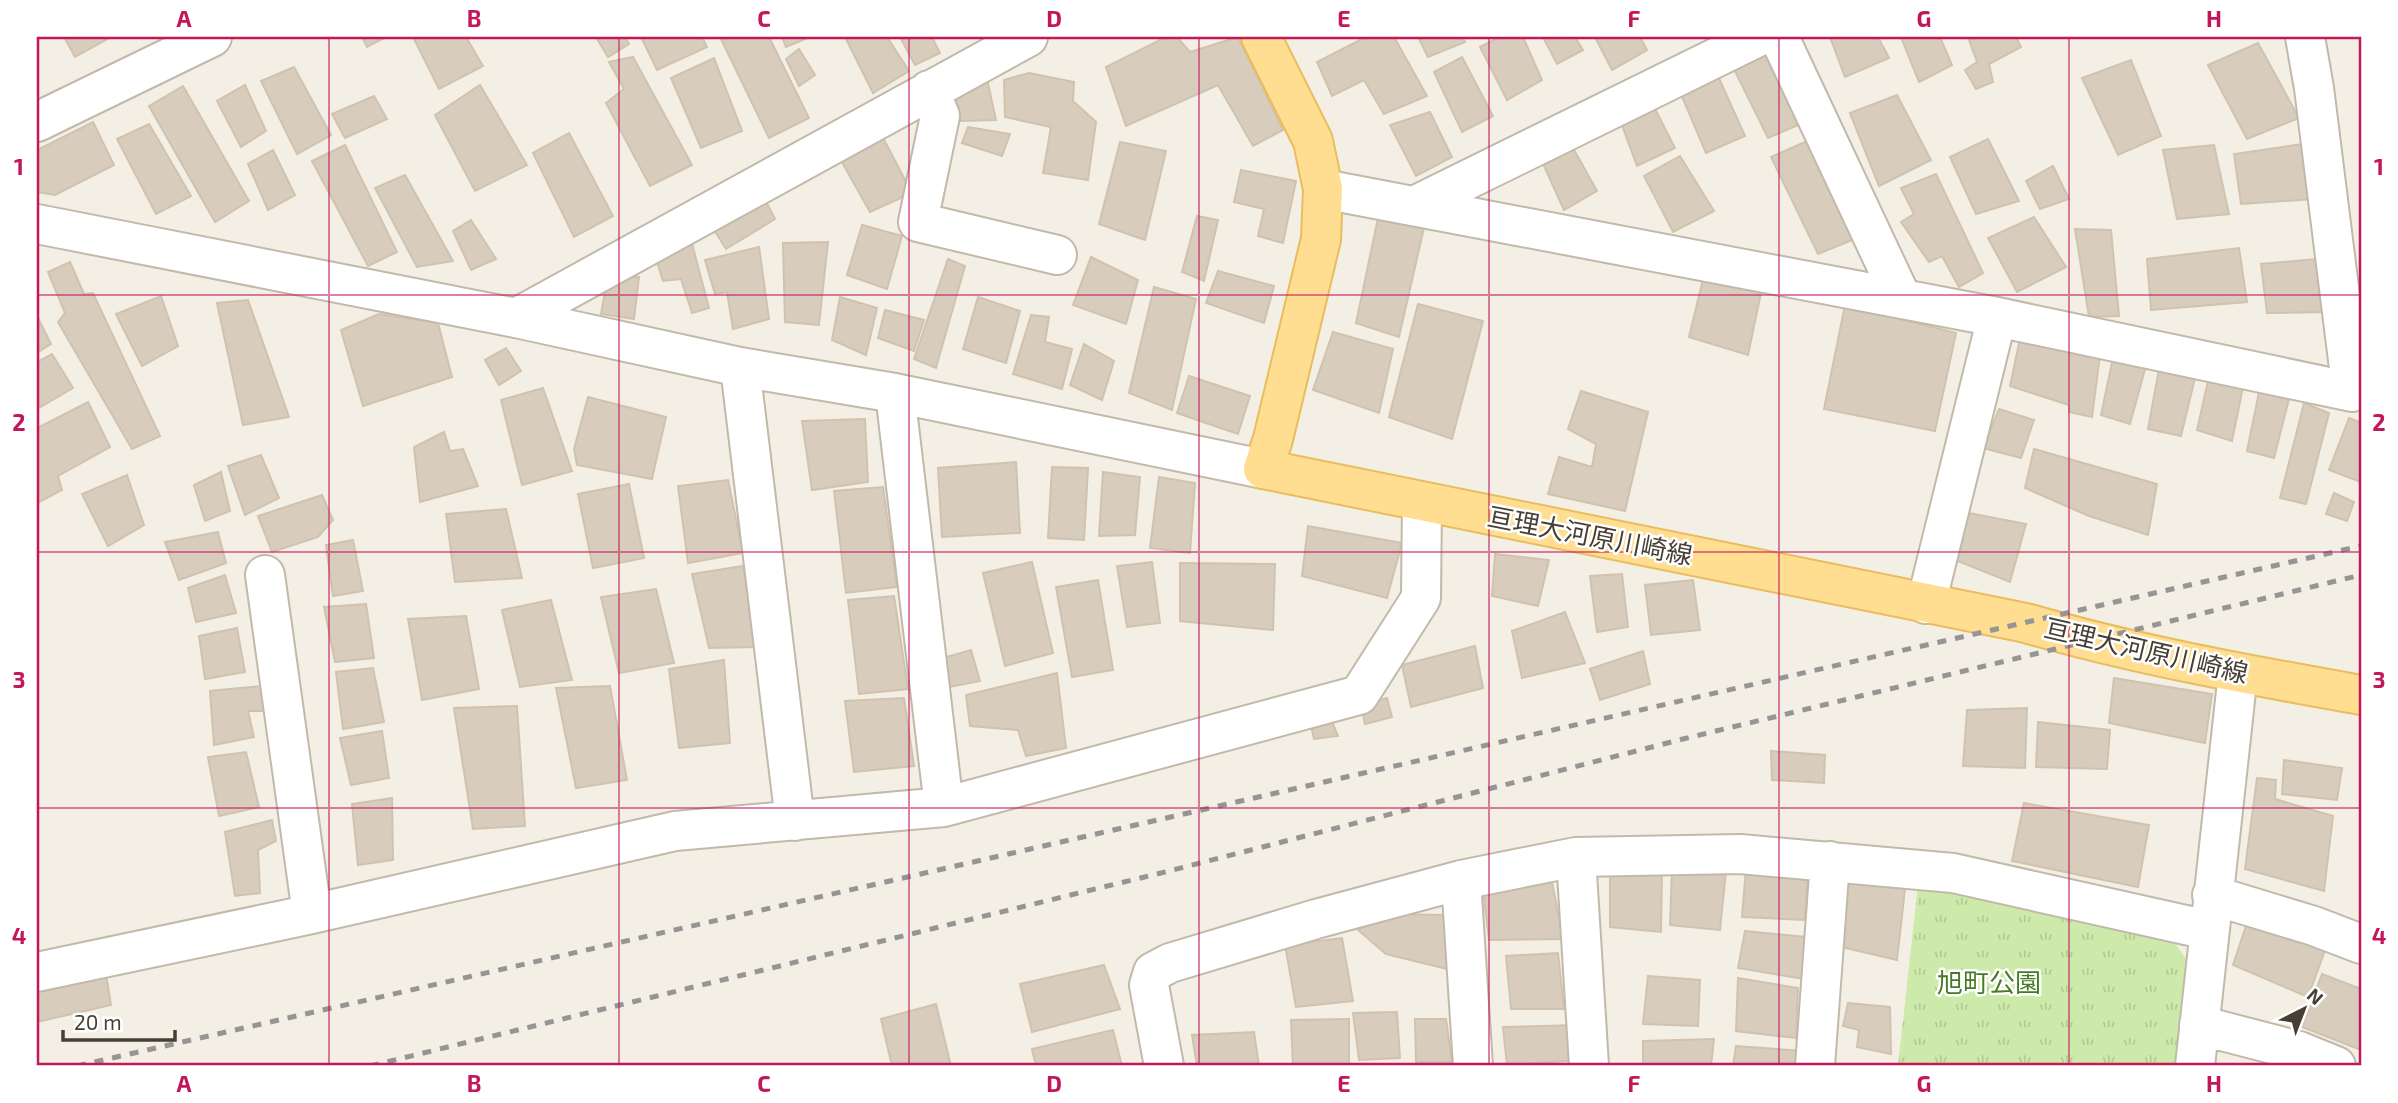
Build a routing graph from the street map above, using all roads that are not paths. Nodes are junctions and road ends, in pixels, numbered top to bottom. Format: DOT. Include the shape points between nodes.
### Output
graph roads {
  1 [pos="212,37"];
  2 [pos="1028,37"];
  3 [pos="1261,37"];
  4 [pos="1758,37"];
  5 [pos="1779,37"];
  6 [pos="2305,37"];
  7 [pos="929,90"];
  8 [pos="40,114"];
  9 [pos="1323,189"];
  10 [pos="1414,206"];
  11 [pos="37,224"];
  12 [pos="1057,255"];
  13 [pos="1902,299"];
  14 [pos="1997,317"];
  15 [pos="516,318"];
  16 [pos="740,367"];
  17 [pos="895,393"];
  18 [pos="2357,396"];
  19 [pos="1263,469"];
  20 [pos="1422,503"];
  21 [pos="265,575"];
  22 [pos="1926,604"];
  23 [pos="2238,673"];
  24 [pos="2361,695"];
  25 [pos="944,807"];
  26 [pos="795,821"];
  27 [pos="1576,857"];
  28 [pos="1830,861"];
  29 [pos="1461,880"];
  30 [pos="2210,913"];
  31 [pos="312,914"];
  32 [pos="2361,944"];
  33 [pos="37,972"];
  34 [pos="2199,1025"];
  35 [pos="1164,1066"];
  36 [pos="1473,1066"];
  37 [pos="1589,1066"];
  38 [pos="1815,1066"];
  39 [pos="2194,1066"];
  40 [pos="2336,1066"];
  1 -- 8 [label="street"];
  2 -- 7 [label="street"];
  3 -- 9 [label="main road" via="1312,141"];
  4 -- 10 [label="street"];
  5 -- 13 [label="street"];
  6 -- 18 [label="street"];
  7 -- 12 [label="street" via="940,116 918,222"];
  7 -- 15 [label="street"];
  9 -- 10 [label="street"];
  9 -- 19 [label="main road" via="1321,239"];
  10 -- 13 [label="street"];
  11 -- 15 [label="street"];
  13 -- 14 [label="street"];
  14 -- 18 [label="street"];
  14 -- 22 [label="street"];
  15 -- 16 [label="street"];
  16 -- 17 [label="street"];
  16 -- 26 [label="street"];
  17 -- 19 [label="street"];
  17 -- 25 [label="street"];
  19 -- 20 [label="main road, 亘理大河原川崎線"];
  20 -- 22 [label="main road, 亘理大河原川崎線"];
  20 -- 25 [label="street" via="1421,598 1359,695"];
  21 -- 31 [label="street"];
  22 -- 23 [label="main road, 亘理大河原川崎線"];
  23 -- 24 [label="main road, 亘理大河原川崎線"];
  23 -- 30 [label="street"];
  25 -- 26 [label="street"];
  26 -- 31 [label="street" via="676,831"];
  27 -- 28 [label="street" via="1740,854"];
  27 -- 29 [label="street"];
  27 -- 37 [label="street"];
  28 -- 30 [label="street" via="1953,873"];
  28 -- 38 [label="street"];
  29 -- 35 [label="street" via="1316,919 1153,972 1149,985"];
  29 -- 36 [label="street"];
  30 -- 32 [label="street" via="2314,926"];
  30 -- 34 [label="street"];
  31 -- 33 [label="street"];
  34 -- 39 [label="street"];
  34 -- 40 [label="street" via="2300,1051"];
}
